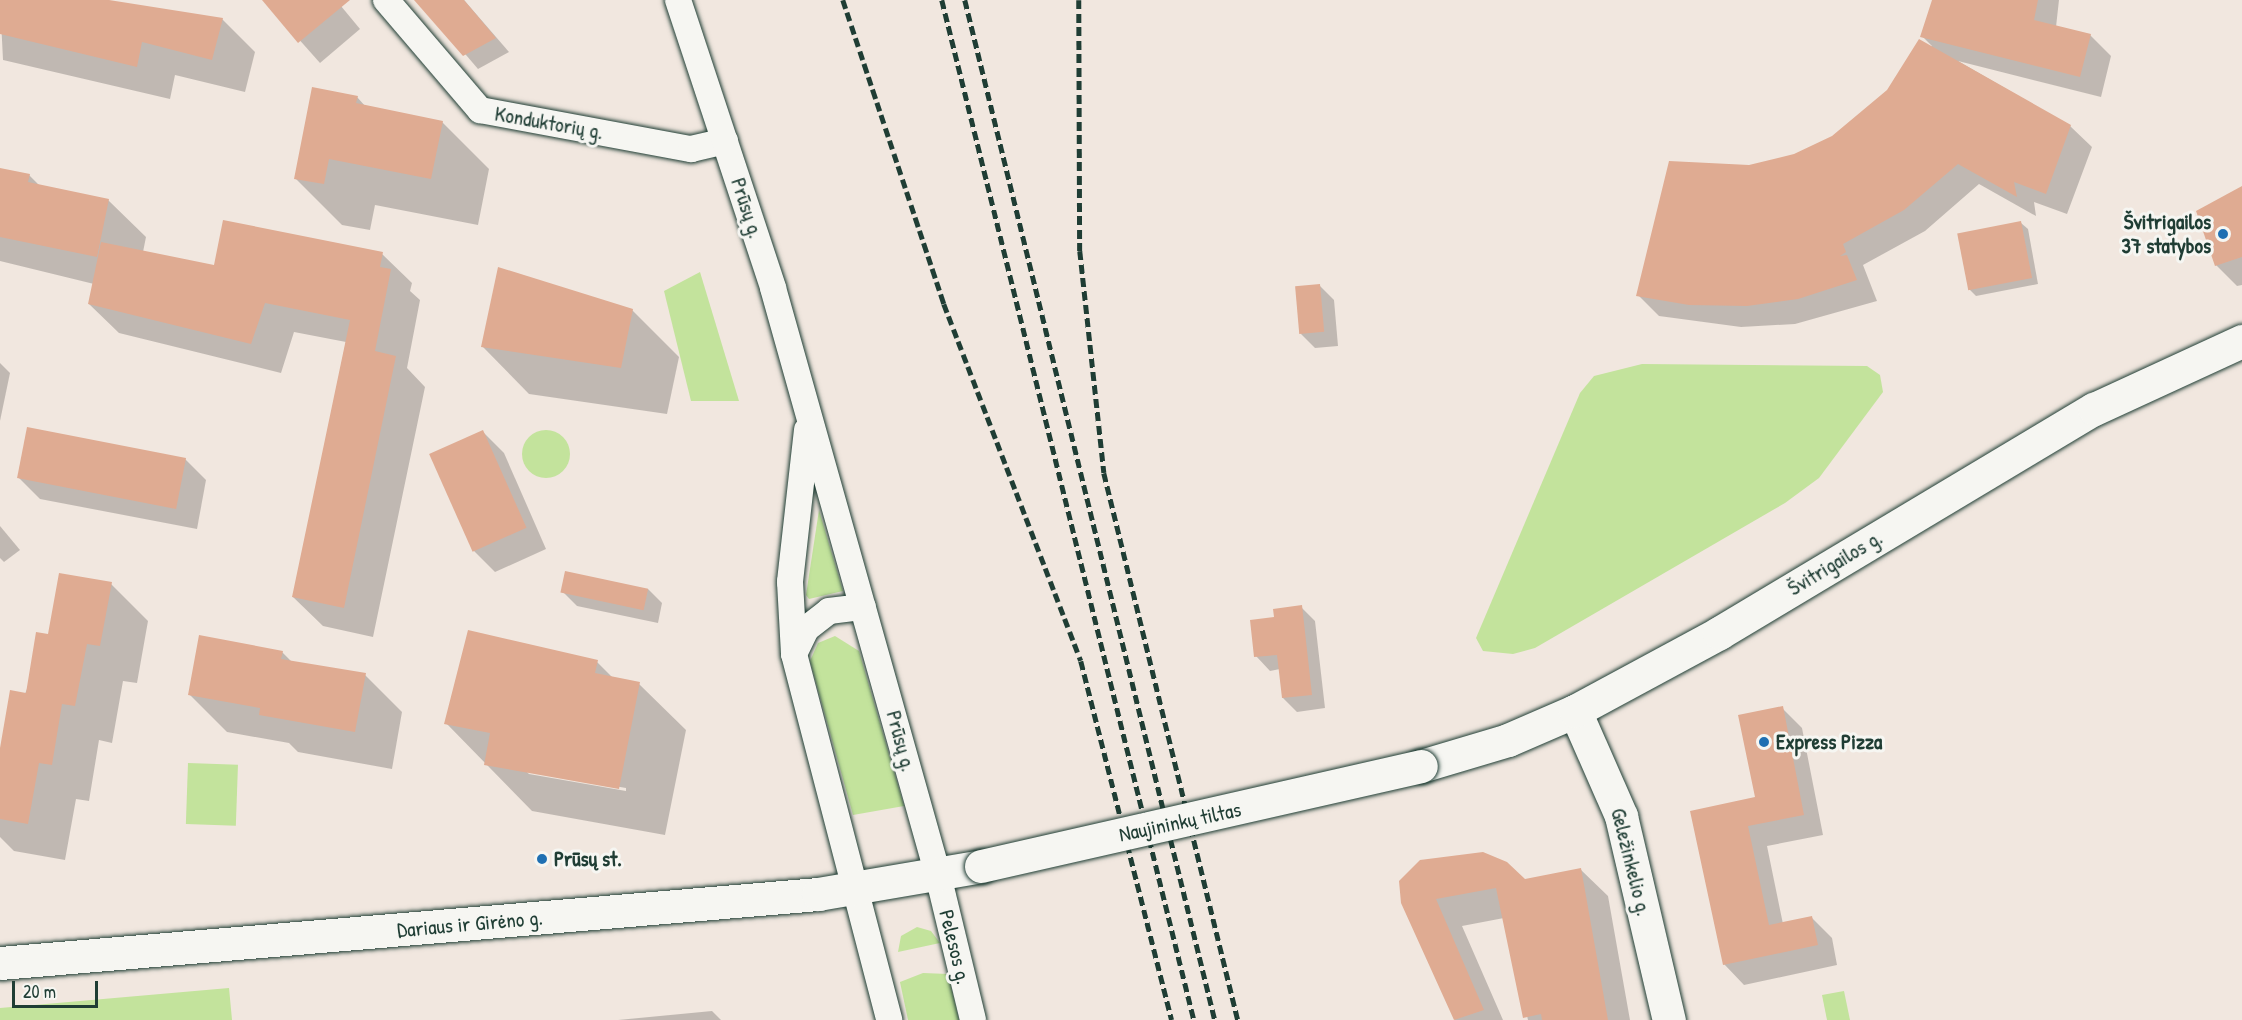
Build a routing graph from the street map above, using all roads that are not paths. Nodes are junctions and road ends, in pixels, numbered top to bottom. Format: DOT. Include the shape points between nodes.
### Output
graph roads {
  1 [pos="386,0"];
  2 [pos="678,0"];
  3 [pos="725,141"];
  4 [pos="2242,341"];
  5 [pos="809,418"];
  6 [pos="863,607"];
  7 [pos="794,654"];
  8 [pos="1575,711"];
  9 [pos="1421,766"];
  10 [pos="938,874"];
  11 [pos="858,890"];
  12 [pos="0,963"];
  13 [pos="889,1020"];
  14 [pos="973,1020"];
  15 [pos="1669,1020"];
  1 -- 3 [label="street, Konduktorių g." via="480,110 691,148"];
  2 -- 3 [label="street, Prūsų g."];
  3 -- 5 [label="street, Prūsų g."];
  4 -- 8 [label="main road, Švitrigailos g." via="2094,409 1729,627"];
  5 -- 6 [label="street, Prūsų g."];
  5 -- 7 [label="street, Prūsų g." via="789,582"];
  6 -- 7 [label="street" via="829,611 806,629"];
  6 -- 10 [label="street, Prūsų g."];
  7 -- 11 [label="street, Prūsų g."];
  8 -- 9 [label="main road, Švitrigailos g." via="1508,740"];
  8 -- 15 [label="main road, Geležinkelio g." via="1621,816"];
  9 -- 10 [label="main road, Naujininkų tiltas, bridge"];
  10 -- 11 [label="main road, Dariaus ir Girėno g."];
  10 -- 14 [label="street, Pelesos g."];
  11 -- 12 [label="main road, Dariaus ir Girėno g."];
  11 -- 13 [label="street"];
}
